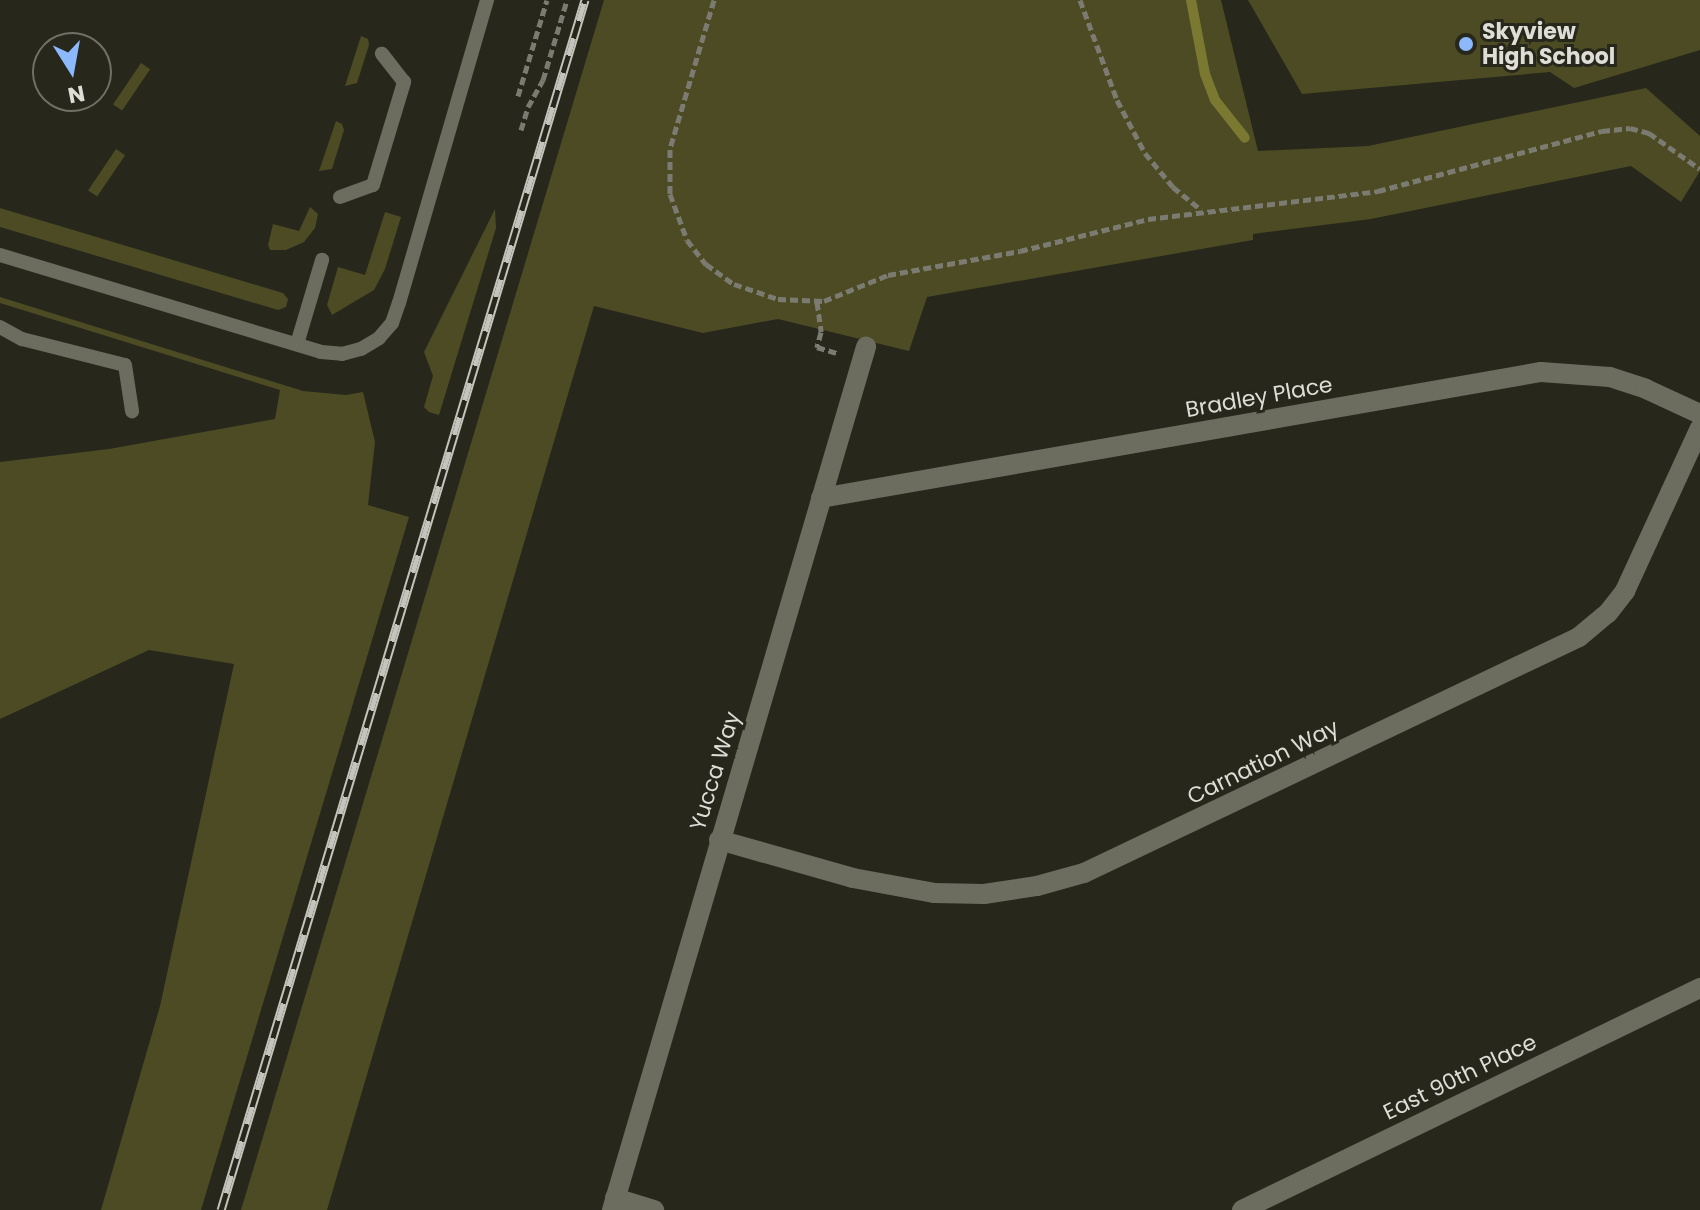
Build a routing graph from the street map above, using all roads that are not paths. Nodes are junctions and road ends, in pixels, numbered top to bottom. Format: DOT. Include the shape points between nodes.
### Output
graph roads {
  1 [pos="487,0"];
  2 [pos="382,54"];
  3 [pos="340,197"];
  4 [pos="0,255"];
  5 [pos="322,260"];
  6 [pos="0,327"];
  7 [pos="297,344"];
  8 [pos="866,347"];
  9 [pos="132,411"];
  10 [pos="1700,414"];
  11 [pos="1700,428"];
  12 [pos="821,498"];
  13 [pos="719,840"];
  14 [pos="1700,988"];
  15 [pos="614,1204"];
  16 [pos="654,1210"];
  17 [pos="1242,1210"];
  1 -- 7 [label="lane" via="392,323 379,338 342,354"];
  2 -- 3 [label="lane" via="404,82 373,185"];
  4 -- 7 [label="lane"];
  5 -- 7 [label="lane"];
  6 -- 9 [label="lane" via="22,339 125,365"];
  8 -- 12 [label="street, Yucca Way"];
  10 -- 12 [label="street, Bradley Place" via="1610,377 1541,372"];
  11 -- 13 [label="street, Carnation Way" via="1625,591 1579,637 1084,873 984,894 934,893 853,878"];
  12 -- 13 [label="street, Yucca Way"];
  13 -- 15 [label="street, Yucca Way"];
  14 -- 17 [label="street, East 90th Place"];
  15 -- 16 [label="street"];
}
